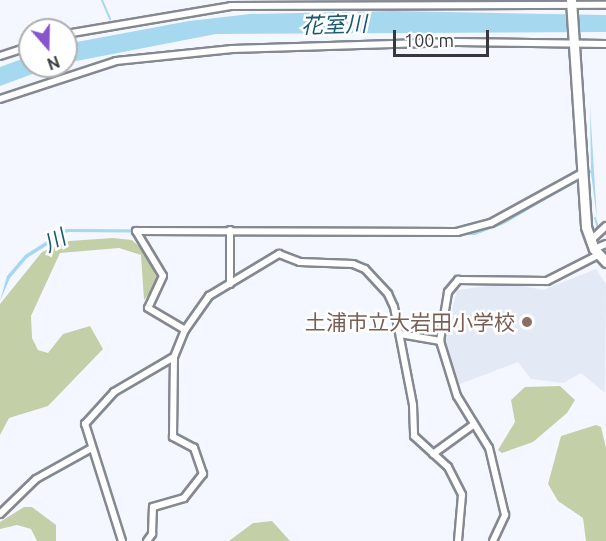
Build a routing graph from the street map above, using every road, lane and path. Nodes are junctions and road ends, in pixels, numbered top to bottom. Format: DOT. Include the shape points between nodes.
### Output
graph roads {
  1 [pos="571,3"];
  2 [pos="606,5"];
  3 [pos="78,32"];
  4 [pos="574,43"];
  5 [pos="606,44"];
  6 [pos="18,50"];
  7 [pos="0,56"];
  8 [pos="0,99"];
  9 [pos="582,173"];
  10 [pos="606,226"];
  11 [pos="230,230"];
  12 [pos="606,244"];
  13 [pos="597,252"];
  14 [pos="230,284"];
  15 [pos="185,330"];
  16 [pos="400,334"];
  17 [pos="440,340"];
  18 [pos="174,357"];
  19 [pos="473,425"];
  20 [pos="90,449"];
  21 [pos="433,454"];
  22 [pos="0,514"];
  23 [pos="122,541"];
  24 [pos="147,541"];
  25 [pos="458,541"];
  26 [pos="493,541"];
  1 -- 2 [label="street"];
  1 -- 3 [label="street" via="231,6"];
  1 -- 4 [label="street"];
  4 -- 5 [label="street"];
  4 -- 8 [label="street" via="458,42 232,49 116,61"];
  4 -- 9 [label="street"];
  6 -- 7 [label="street"];
  9 -- 11 [label="street" via="469,230"];
  9 -- 13 [label="street"];
  10 -- 13 [label="street"];
  11 -- 14 [label="street"];
  11 -- 15 [label="street" via="136,231 163,276 148,308"];
  12 -- 13 [label="street"];
  13 -- 17 [label="street" via="547,281 458,280 446,299"];
  14 -- 15 [label="street" via="209,296"];
  14 -- 16 [label="street" via="274,254 300,262 353,264 365,269 388,294"];
  15 -- 18 [label="street"];
  16 -- 17 [label="street"];
  16 -- 21 [label="street" via="414,436"];
  17 -- 19 [label="street" via="457,396"];
  18 -- 20 [label="street" via="114,392 85,424"];
  18 -- 24 [label="street" via="173,437 194,448 203,474 184,498 153,507 152,534"];
  19 -- 21 [label="street"];
  19 -- 26 [label="street" via="489,448 505,515"];
  20 -- 22 [label="street" via="36,479"];
  20 -- 23 [label="street" via="103,475"];
  21 -- 25 [label="street" via="448,467 462,495"];
}
